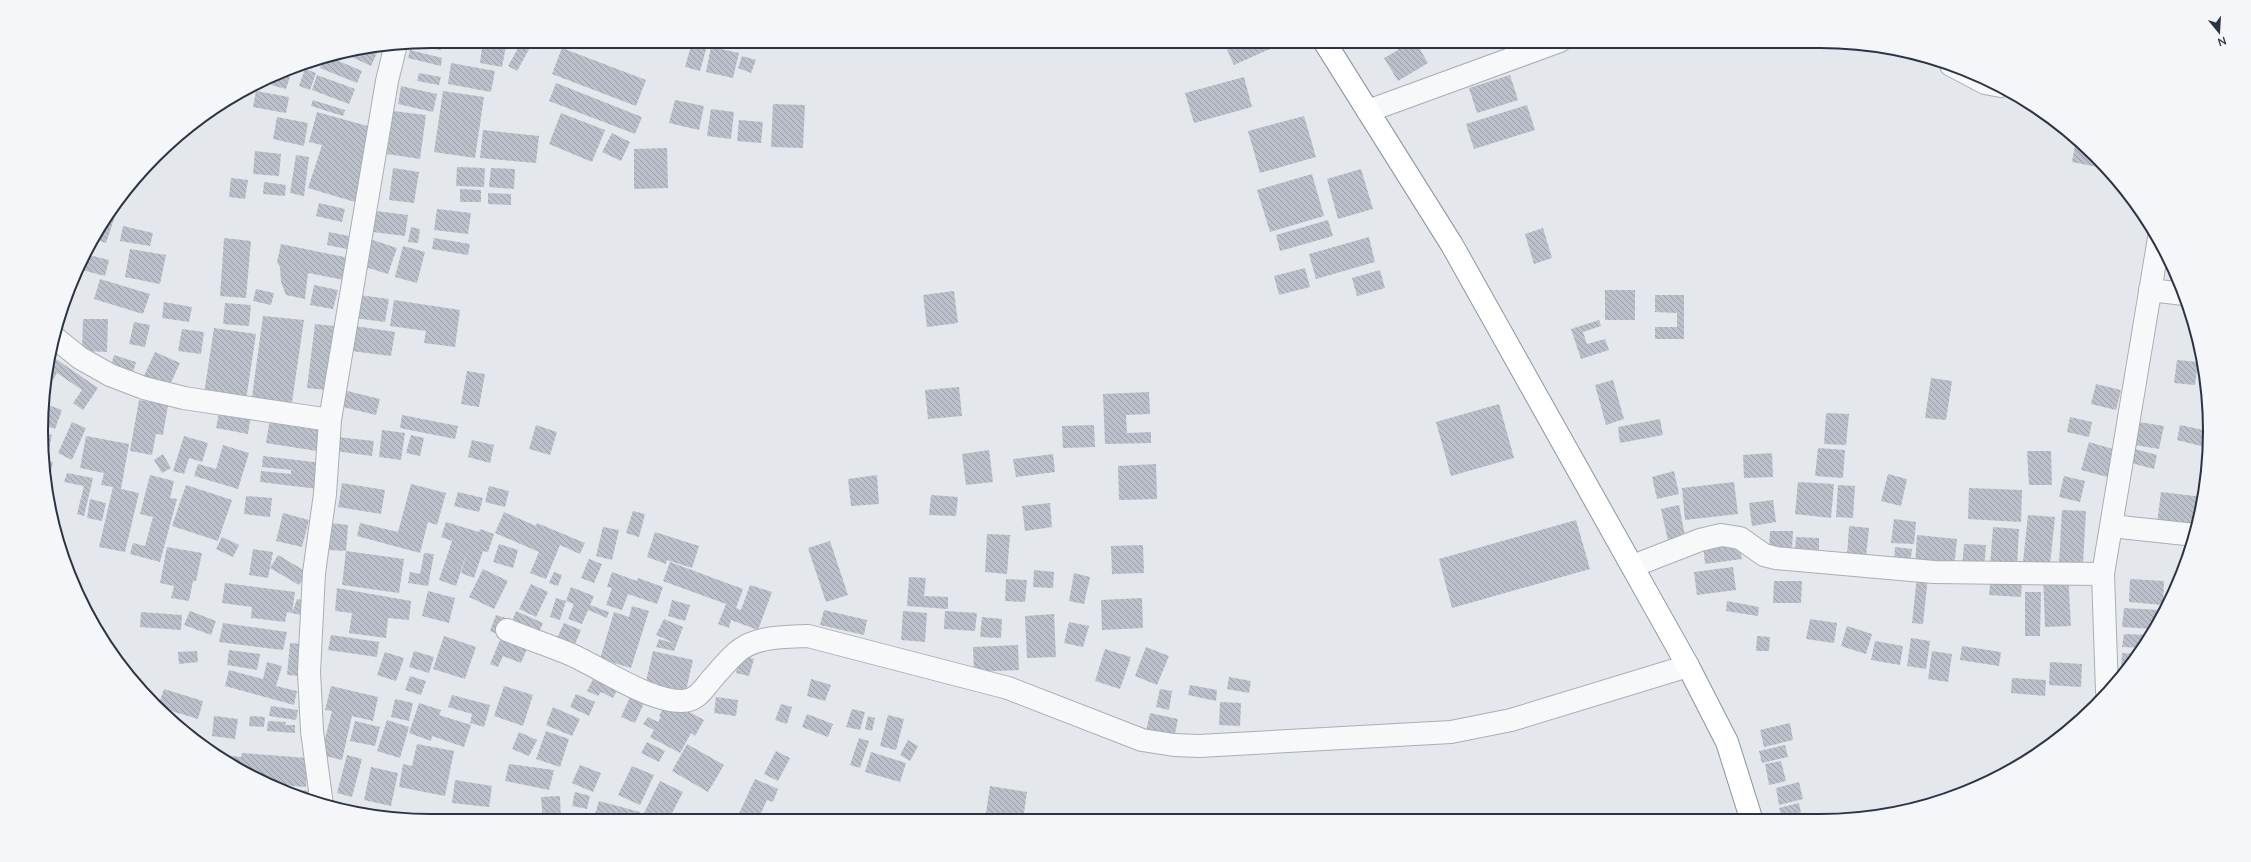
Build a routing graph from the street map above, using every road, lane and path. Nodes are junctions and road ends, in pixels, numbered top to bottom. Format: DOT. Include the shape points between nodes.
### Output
graph roads {
  1 [pos="1328,48"];
  2 [pos="1541,48"];
  3 [pos="395,50"];
  4 [pos="1368,111"];
  5 [pos="2157,249"];
  6 [pos="2150,290"];
  7 [pos="2177,293"];
  8 [pos="59,341"];
  9 [pos="330,420"];
  10 [pos="2111,526"];
  11 [pos="2189,534"];
  12 [pos="1633,566"];
  13 [pos="2103,574"];
  14 [pos="507,630"];
  15 [pos="1688,666"];
  16 [pos="2107,685"];
  17 [pos="321,798"];
  18 [pos="1750,814"];
  1 -- 4 [label="highway"];
  2 -- 4 [label="street"];
  3 -- 9 [label="street" via="387,81"];
  4 -- 12 [label="highway" via="1452,245"];
  5 -- 6 [label="street"];
  6 -- 7 [label="street"];
  6 -- 10 [label="street"];
  8 -- 9 [label="street" via="80,358 110,376 155,391 184,398"];
  9 -- 17 [label="street" via="325,494 312,601 308,672 312,731"];
  10 -- 11 [label="street"];
  10 -- 13 [label="street"];
  12 -- 13 [label="street" via="1700,540 1721,535 1740,538 1764,554 1776,558 1934,572"];
  12 -- 15 [label="highway"];
  13 -- 16 [label="street"];
  14 -- 15 [label="street" via="572,655 645,693 679,701 690,700 699,694 736,652 746,646 782,637 808,636 1008,688 1142,740 1199,746 1451,732 1511,720"];
  15 -- 18 [label="highway" via="1727,742"];
}
